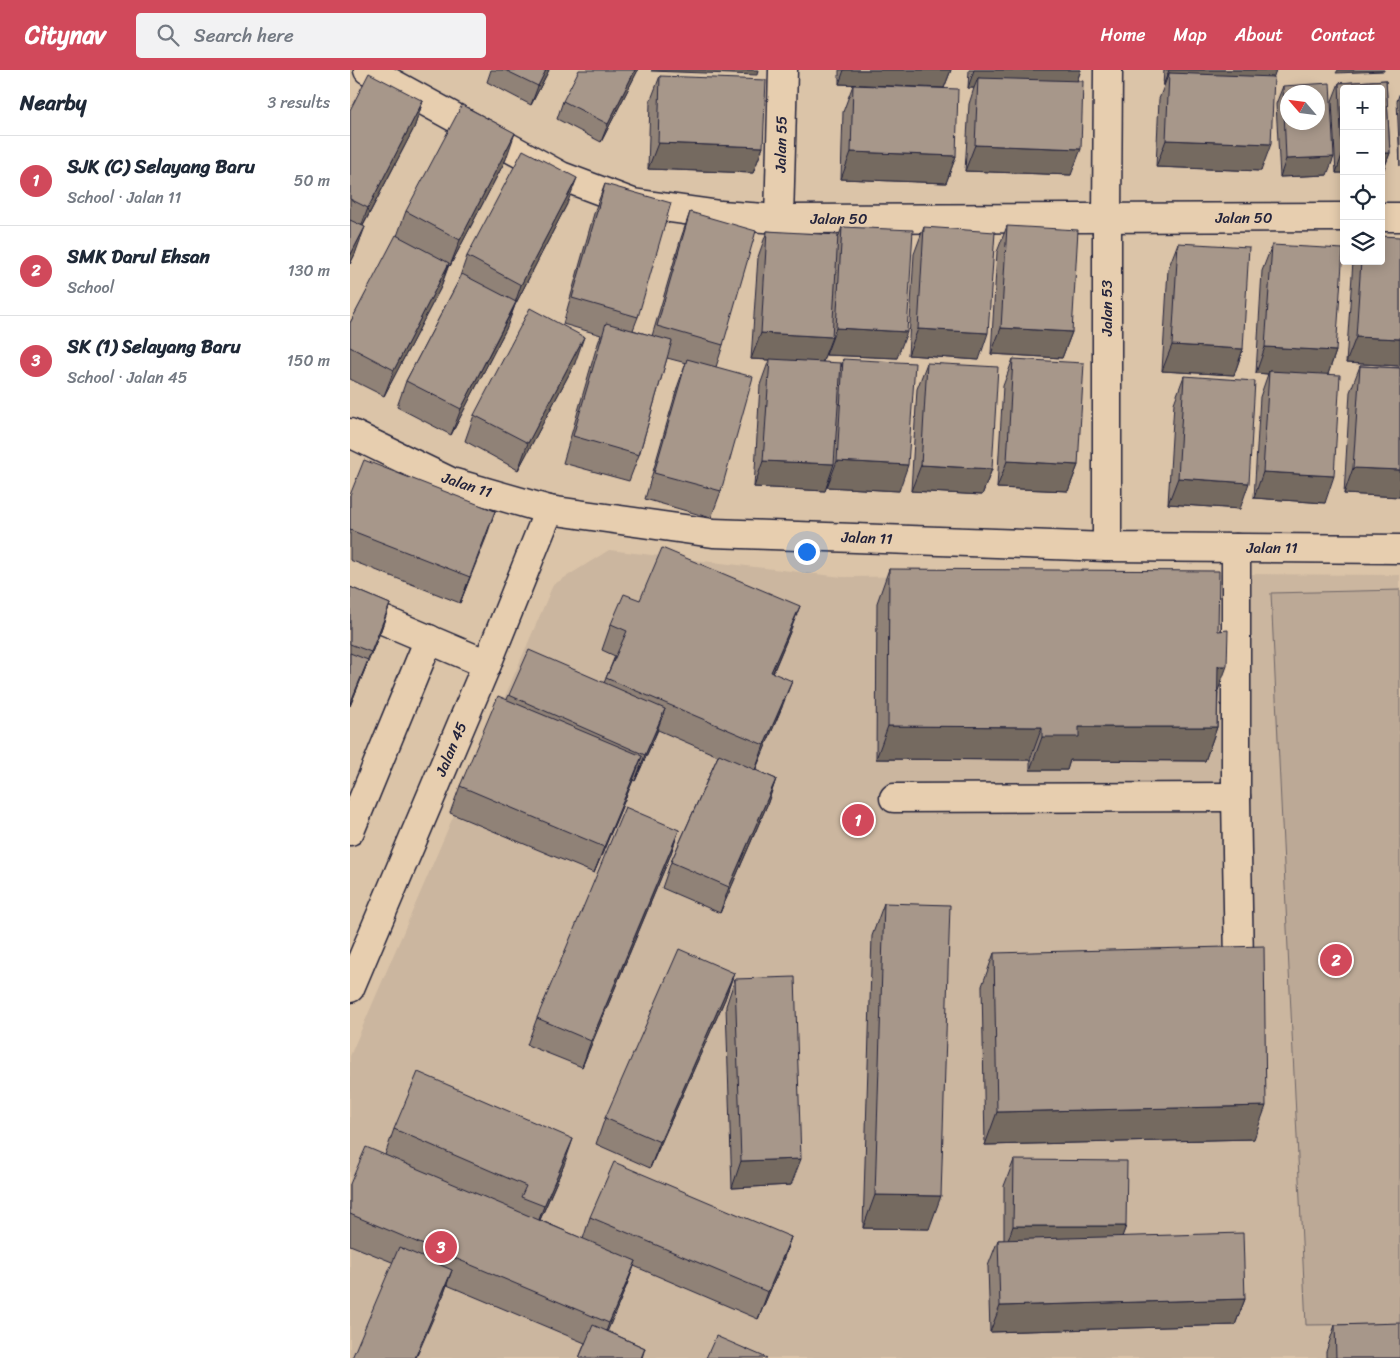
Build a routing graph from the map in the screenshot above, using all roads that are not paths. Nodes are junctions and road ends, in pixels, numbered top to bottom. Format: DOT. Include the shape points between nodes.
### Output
graph roads {
  1 [pos="368,70"];
  2 [pos="783,70"];
  3 [pos="1108,70"];
  4 [pos="1340,217"];
  5 [pos="1385,217"];
  6 [pos="1400,217"];
  7 [pos="1107,218"];
  8 [pos="779,219"];
  9 [pos="350,434"];
  10 [pos="549,510"];
  11 [pos="1107,547"];
  12 [pos="1236,548"];
  13 [pos="1400,549"];
  14 [pos="350,606"];
  15 [pos="429,640"];
  16 [pos="486,664"];
  17 [pos="1236,797"];
  18 [pos="894,798"];
  19 [pos="350,832"];
  20 [pos="1239,962"];
  21 [pos="350,988"];
  1 -- 8 [label="street, Jalan 50" via="561,176 633,203"];
  2 -- 8 [label="street, Jalan 55"];
  3 -- 7 [label="street, Jalan 53"];
  4 -- 7 [label="street, Jalan 50"];
  5 -- 6 [label="street"];
  7 -- 8 [label="street, Jalan 50"];
  7 -- 11 [label="street, Jalan 53"];
  9 -- 10 [label="street, Jalan 11" via="451,482"];
  10 -- 11 [label="street, Jalan 11" via="713,534"];
  10 -- 16 [label="street, Jalan 45"];
  11 -- 12 [label="street, Jalan 11"];
  12 -- 13 [label="street, Jalan 11"];
  12 -- 17 [label="street"];
  14 -- 15 [label="street"];
  15 -- 16 [label="street"];
  15 -- 19 [label="street"];
  16 -- 21 [label="street, Jalan 45"];
  17 -- 18 [label="street"];
  17 -- 20 [label="street"];
}
